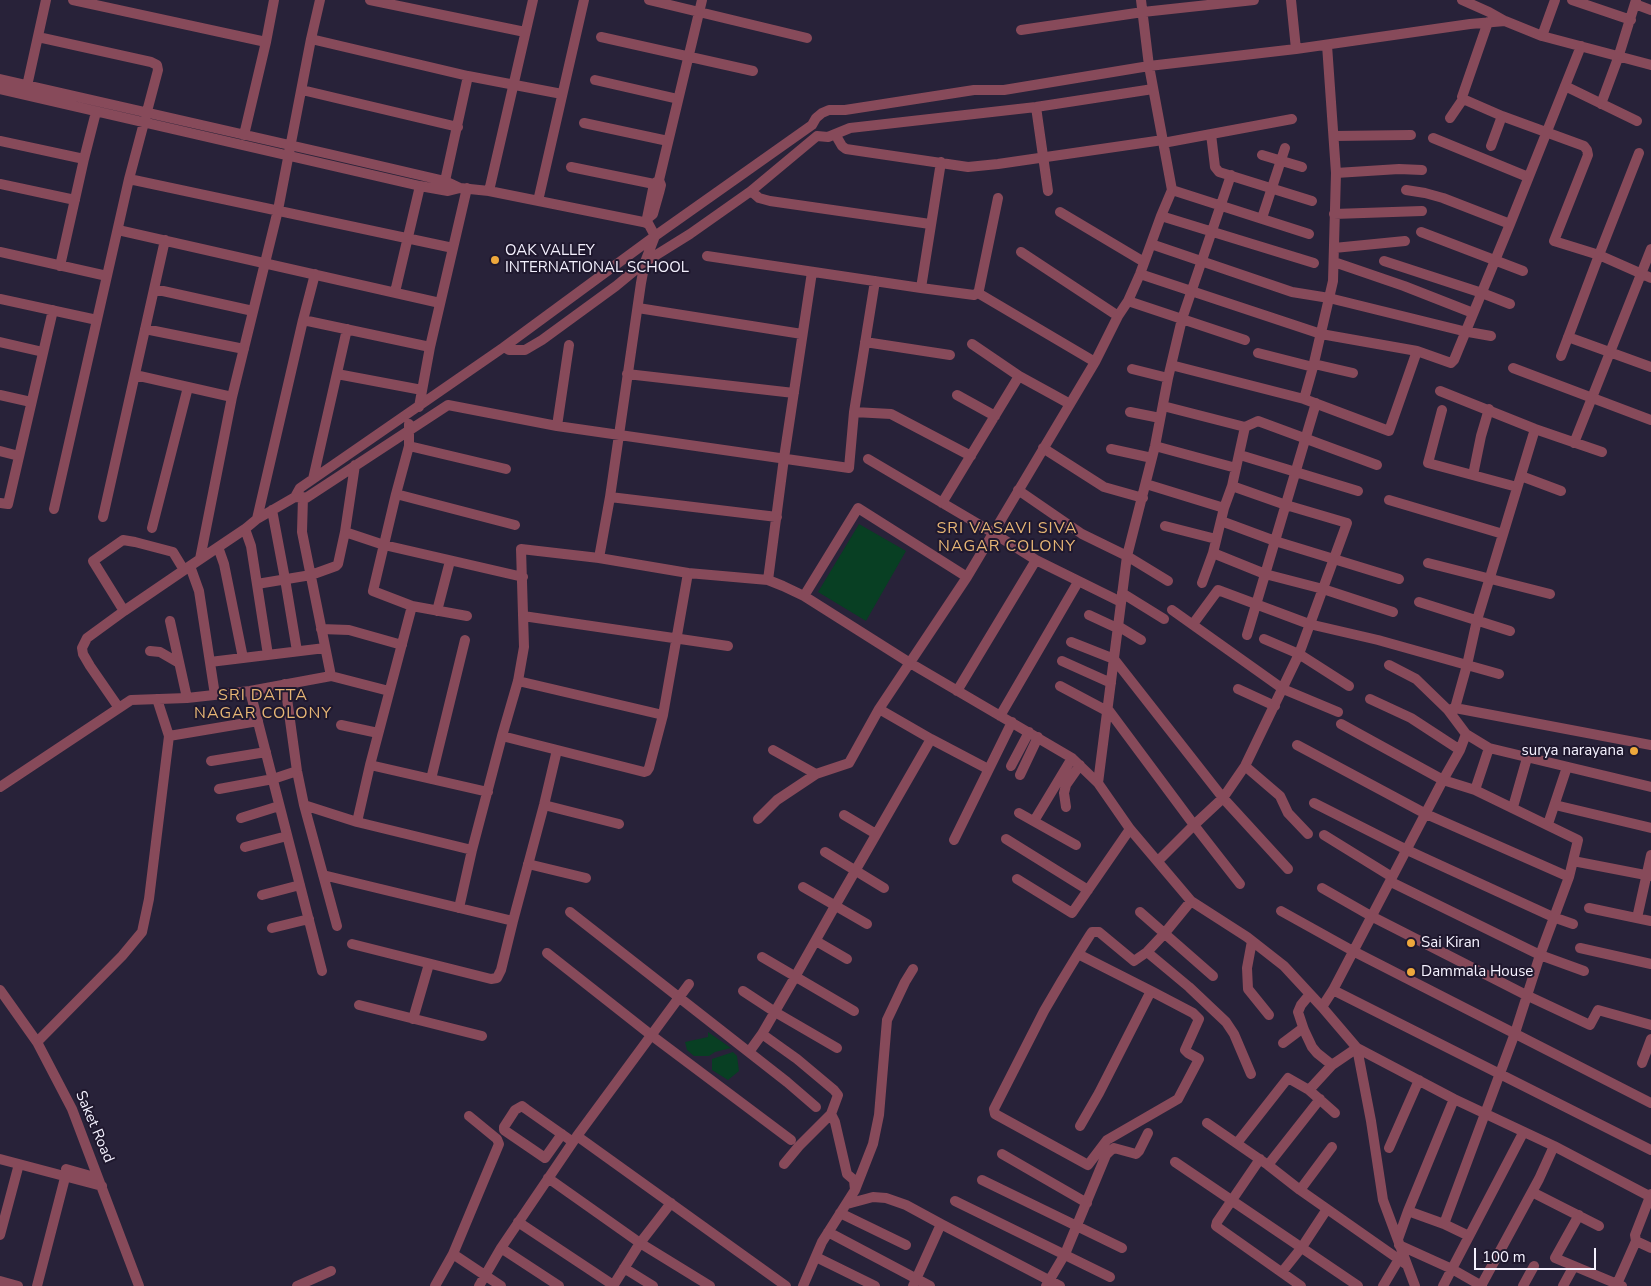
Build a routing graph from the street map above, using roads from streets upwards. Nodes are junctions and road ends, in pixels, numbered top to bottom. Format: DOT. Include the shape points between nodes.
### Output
graph roads {
  1 [pos="46,0"];
  2 [pos="73,0"];
  3 [pos="274,0"];
  4 [pos="320,0"];
  5 [pos="374,0"];
  6 [pos="533,0"];
  7 [pos="584,0"];
  8 [pos="649,0"];
  9 [pos="702,0"];
  10 [pos="1141,0"];
  11 [pos="1254,0"];
  12 [pos="1291,0"];
  13 [pos="1462,0"];
  14 [pos="1555,0"];
  15 [pos="1572,0"];
  16 [pos="1636,2"];
  17 [pos="1651,10"];
  18 [pos="700,12"];
  19 [pos="1143,12"];
  20 [pos="1631,20"];
  21 [pos="1505,21"];
  22 [pos="1488,22"];
  23 [pos="1021,30"];
  24 [pos="525,32"];
  25 [pos="601,36"];
  26 [pos="1542,36"];
  27 [pos="38,37"];
  28 [pos="807,38"];
  29 [pos="311,39"];
  30 [pos="266,42"];
  31 [pos="1327,45"];
  32 [pos="1581,46"];
  33 [pos="1296,50"];
  34 [pos="688,57"];
  35 [pos="1618,58"];
  36 [pos="1651,65"];
  37 [pos="1149,66"];
  38 [pos="753,71"];
  39 [pos="468,76"];
  40 [pos="0,79"];
  41 [pos="595,80"];
  42 [pos="27,86"];
  43 [pos="514,86"];
  44 [pos="1565,86"];
  45 [pos="0,89"];
  46 [pos="1154,89"];
  47 [pos="302,90"];
  48 [pos="562,94"];
  49 [pos="678,99"];
  50 [pos="1463,99"];
  51 [pos="1601,104"];
  52 [pos="1036,107"];
  53 [pos="845,110"];
  54 [pos="96,112"];
  55 [pos="1502,116"];
  56 [pos="145,118"];
  57 [pos="1450,118"];
  58 [pos="1292,119"];
  59 [pos="1637,121"];
  60 [pos="584,123"];
  61 [pos="458,127"];
  62 [pos="850,128"];
  63 [pos="804,130"];
  64 [pos="1547,132"];
  65 [pos="835,134"];
  66 [pos="1211,134"];
  67 [pos="244,135"];
  68 [pos="1411,135"];
  69 [pos="1334,136"];
  70 [pos="1433,138"];
  71 [pos="0,141"];
  72 [pos="668,141"];
  73 [pos="812,141"];
  74 [pos="1163,141"];
  75 [pos="291,145"];
  76 [pos="1491,146"];
  77 [pos="1285,148"];
  78 [pos="1639,154"];
  79 [pos="1262,155"];
  80 [pos="289,156"];
  81 [pos="1044,157"];
  82 [pos="84,159"];
  83 [pos="1281,161"];
  84 [pos="941,162"];
  85 [pos="571,167"];
  86 [pos="1302,168"];
  87 [pos="1422,170"];
  88 [pos="1336,173"];
  89 [pos="1230,175"];
  90 [pos="1528,177"];
  91 [pos="129,178"];
  92 [pos="445,181"];
  93 [pos="657,182"];
  94 [pos="0,184"];
  95 [pos="420,186"];
  96 [pos="464,188"];
  97 [pos="1272,188"];
  98 [pos="489,190"];
  99 [pos="1048,190"];
  100 [pos="1172,190"];
  101 [pos="1406,190"];
  102 [pos="755,194"];
  103 [pos="998,198"];
  104 [pos="75,200"];
  105 [pos="538,201"];
  106 [pos="1312,201"];
  107 [pos="1220,204"];
  108 [pos="278,210"];
  109 [pos="1422,211"];
  110 [pos="1060,212"];
  111 [pos="1334,214"];
  112 [pos="1161,216"];
  113 [pos="1262,218"];
  114 [pos="647,220"];
  115 [pos="930,224"];
  116 [pos="1510,224"];
  117 [pos="118,230"];
  118 [pos="1211,232"];
  119 [pos="1421,232"];
  120 [pos="1309,234"];
  121 [pos="655,236"];
  122 [pos="407,238"];
  123 [pos="165,240"];
  124 [pos="1405,241"];
  125 [pos="1151,244"];
  126 [pos="453,248"];
  127 [pos="1334,248"];
  128 [pos="1651,249"];
  129 [pos="0,252"];
  130 [pos="1021,252"];
  131 [pos="1598,255"];
  132 [pos="707,256"];
  133 [pos="1496,260"];
  134 [pos="1201,261"];
  135 [pos="1384,261"];
  136 [pos="645,262"];
  137 [pos="1144,262"];
  138 [pos="1334,262"];
  139 [pos="265,263"];
  140 [pos="1314,263"];
  141 [pos="60,266"];
  142 [pos="1523,271"];
  143 [pos="812,272"];
  144 [pos="315,274"];
  145 [pos="1140,274"];
  146 [pos="1640,274"];
  147 [pos="107,276"];
  148 [pos="1651,278"];
  149 [pos="875,281"];
  150 [pos="921,288"];
  151 [pos="154,289"];
  152 [pos="1191,291"];
  153 [pos="395,292"];
  154 [pos="978,293"];
  155 [pos="1482,293"];
  156 [pos="1329,298"];
  157 [pos="0,299"];
  158 [pos="1128,301"];
  159 [pos="440,303"];
  160 [pos="1510,304"];
  161 [pos="638,308"];
  162 [pos="53,310"];
  163 [pos="253,311"];
  164 [pos="1473,313"];
  165 [pos="1118,316"];
  166 [pos="1182,319"];
  167 [pos="97,320"];
  168 [pos="303,320"];
  169 [pos="145,329"];
  170 [pos="347,329"];
  171 [pos="1466,332"];
  172 [pos="802,334"];
  173 [pos="1321,334"];
  174 [pos="1492,336"];
  175 [pos="1568,337"];
  176 [pos="1245,340"];
  177 [pos="0,342"];
  178 [pos="865,342"];
  179 [pos="972,344"];
  180 [pos="569,345"];
  181 [pos="504,346"];
  182 [pos="430,347"];
  183 [pos="244,349"];
  184 [pos="1418,351"];
  185 [pos="43,352"];
  186 [pos="1258,353"];
  187 [pos="1610,353"];
  188 [pos="950,355"];
  189 [pos="1561,356"];
  190 [pos="1095,362"];
  191 [pos="1171,365"];
  192 [pos="1314,366"];
  193 [pos="1651,367"];
  194 [pos="1513,368"];
  195 [pos="1132,369"];
  196 [pos="1353,373"];
  197 [pos="135,374"];
  198 [pos="337,374"];
  199 [pos="627,374"];
  200 [pos="1019,376"];
  201 [pos="1168,378"];
  202 [pos="188,387"];
  203 [pos="422,390"];
  204 [pos="1440,391"];
  205 [pos="794,393"];
  206 [pos="0,395"];
  207 [pos="957,395"];
  208 [pos="232,397"];
  209 [pos="1593,398"];
  210 [pos="1304,399"];
  211 [pos="31,402"];
  212 [pos="1316,403"];
  213 [pos="1070,404"];
  214 [pos="1163,406"];
  215 [pos="419,407"];
  216 [pos="1442,410"];
  217 [pos="1489,410"];
  218 [pos="854,412"];
  219 [pos="1130,412"];
  220 [pos="994,416"];
  221 [pos="1160,418"];
  222 [pos="1651,420"];
  223 [pos="408,422"];
  224 [pos="557,426"];
  225 [pos="1245,428"];
  226 [pos="1534,429"];
  227 [pos="619,435"];
  228 [pos="1305,439"];
  229 [pos="1574,443"];
  230 [pos="409,446"];
  231 [pos="1155,446"];
  232 [pos="1044,448"];
  233 [pos="1111,448"];
  234 [pos="0,451"];
  235 [pos="1602,452"];
  236 [pos="1240,455"];
  237 [pos="19,456"];
  238 [pos="971,456"];
  239 [pos="357,458"];
  240 [pos="784,458"];
  241 [pos="1152,458"];
  242 [pos="868,459"];
  243 [pos="1377,465"];
  244 [pos="1236,468"];
  245 [pos="506,469"];
  246 [pos="1296,472"];
  247 [pos="1473,475"];
  248 [pos="1521,476"];
  249 [pos="313,479"];
  250 [pos="1146,484"];
  251 [pos="1232,486"];
  252 [pos="1517,487"];
  253 [pos="1018,490"];
  254 [pos="1358,491"];
  255 [pos="1561,491"];
  256 [pos="396,494"];
  257 [pos="299,497"];
  258 [pos="610,497"];
  259 [pos="1143,498"];
  260 [pos="1390,500"];
  261 [pos="0,503"];
  262 [pos="942,503"];
  263 [pos="1286,505"];
  264 [pos="1224,508"];
  265 [pos="54,509"];
  266 [pos="272,510"];
  267 [pos="103,517"];
  268 [pos="777,517"];
  269 [pos="257,519"];
  270 [pos="1221,521"];
  271 [pos="515,525"];
  272 [pos="1165,526"];
  273 [pos="152,528"];
  274 [pos="245,528"];
  275 [pos="345,532"];
  276 [pos="993,533"];
  277 [pos="1503,534"];
  278 [pos="1216,539"];
  279 [pos="1275,541"];
  280 [pos="384,545"];
  281 [pos="218,547"];
  282 [pos="1212,553"];
  283 [pos="1127,556"];
  284 [pos="599,558"];
  285 [pos="1335,558"];
  286 [pos="200,559"];
  287 [pos="1036,560"];
  288 [pos="450,561"];
  289 [pos="1428,563"];
  290 [pos="187,568"];
  291 [pos="688,573"];
  292 [pos="1265,574"];
  293 [pos="311,575"];
  294 [pos="522,577"];
  295 [pos="967,577"];
  296 [pos="285,579"];
  297 [pos="1399,579"];
  298 [pos="1490,579"];
  299 [pos="768,580"];
  300 [pos="1168,581"];
  301 [pos="1078,582"];
  302 [pos="1202,583"];
  303 [pos="257,584"];
  304 [pos="1323,589"];
  305 [pos="1550,594"];
  306 [pos="804,596"];
  307 [pos="1121,597"];
  308 [pos="1419,602"];
  309 [pos="1256,603"];
  310 [pos="412,606"];
  311 [pos="124,610"];
  312 [pos="1172,610"];
  313 [pos="437,611"];
  314 [pos="1393,612"];
  315 [pos="1089,615"];
  316 [pos="467,616"];
  317 [pos="523,616"];
  318 [pos="1164,619"];
  319 [pos="1477,620"];
  320 [pos="170,621"];
  321 [pos="1192,624"];
  322 [pos="1309,624"];
  323 [pos="1118,627"];
  324 [pos="322,629"];
  325 [pos="1510,631"];
  326 [pos="1247,635"];
  327 [pos="676,637"];
  328 [pos="1264,639"];
  329 [pos="465,640"];
  330 [pos="1141,640"];
  331 [pos="1071,642"];
  332 [pos="402,644"];
  333 [pos="728,646"];
  334 [pos="325,648"];
  335 [pos="150,650"];
  336 [pos="296,651"];
  337 [pos="1299,654"];
  338 [pos="268,655"];
  339 [pos="243,658"];
  340 [pos="1114,660"];
  341 [pos="1062,661"];
  342 [pos="210,662"];
  343 [pos="179,663"];
  344 [pos="910,663"];
  345 [pos="1467,665"];
  346 [pos="1389,666"];
  347 [pos="1499,674"];
  348 [pos="330,676"];
  349 [pos="518,681"];
  350 [pos="285,684"];
  351 [pos="1111,684"];
  352 [pos="1060,686"];
  353 [pos="1349,686"];
  354 [pos="1238,689"];
  355 [pos="1283,689"];
  356 [pos="250,691"];
  357 [pos="390,691"];
  358 [pos="957,691"];
  359 [pos="215,695"];
  360 [pos="187,698"];
  361 [pos="157,699"];
  362 [pos="1370,699"];
  363 [pos="1275,706"];
  364 [pos="118,708"];
  365 [pos="879,709"];
  366 [pos="1452,709"];
  367 [pos="1107,710"];
  368 [pos="1338,712"];
  369 [pos="663,715"];
  370 [pos="1000,716"];
  371 [pos="258,722"];
  372 [pos="1012,722"];
  373 [pos="1342,724"];
  374 [pos="341,725"];
  375 [pos="378,733"];
  376 [pos="1466,734"];
  377 [pos="1034,735"];
  378 [pos="169,736"];
  379 [pos="502,736"];
  380 [pos="931,740"];
  381 [pos="1297,745"];
  382 [pos="1651,745"];
  383 [pos="1489,748"];
  384 [pos="557,750"];
  385 [pos="773,750"];
  386 [pos="1460,750"];
  387 [pos="266,752"];
  388 [pos="1072,758"];
  389 [pos="1527,758"];
  390 [pos="211,761"];
  391 [pos="370,765"];
  392 [pos="1011,766"];
  393 [pos="1080,766"];
  394 [pos="1246,766"];
  395 [pos="1567,767"];
  396 [pos="988,769"];
  397 [pos="297,771"];
  398 [pos="816,774"];
  399 [pos="1020,775"];
  400 [pos="273,779"];
  401 [pos="431,779"];
  402 [pos="1443,780"];
  403 [pos="1098,783"];
  404 [pos="0,787"];
  405 [pos="1651,788"];
  406 [pos="219,789"];
  407 [pos="1475,790"];
  408 [pos="488,792"];
  409 [pos="1223,798"];
  410 [pos="1314,803"];
  411 [pos="304,805"];
  412 [pos="1555,805"];
  413 [pos="279,806"];
  414 [pos="544,806"];
  415 [pos="1066,807"];
  416 [pos="1513,808"];
  417 [pos="1020,813"];
  418 [pos="1426,814"];
  419 [pos="844,815"];
  420 [pos="241,818"];
  421 [pos="758,820"];
  422 [pos="1034,821"];
  423 [pos="357,822"];
  424 [pos="619,824"];
  425 [pos="1548,824"];
  426 [pos="1194,825"];
  427 [pos="1651,828"];
  428 [pos="1130,829"];
  429 [pos="876,834"];
  430 [pos="1308,834"];
  431 [pos="1324,835"];
  432 [pos="287,836"];
  433 [pos="1006,839"];
  434 [pos="954,840"];
  435 [pos="1076,844"];
  436 [pos="244,847"];
  437 [pos="472,850"];
  438 [pos="1406,850"];
  439 [pos="825,852"];
  440 [pos="1651,855"];
  441 [pos="1158,861"];
  442 [pos="1573,861"];
  443 [pos="528,864"];
  444 [pos="1288,869"];
  445 [pos="856,870"];
  446 [pos="323,875"];
  447 [pos="1649,875"];
  448 [pos="1569,877"];
  449 [pos="586,878"];
  450 [pos="1017,879"];
  451 [pos="1392,879"];
  452 [pos="1240,884"];
  453 [pos="300,885"];
  454 [pos="803,887"];
  455 [pos="884,888"];
  456 [pos="1322,888"];
  457 [pos="1088,890"];
  458 [pos="262,895"];
  459 [pos="1191,901"];
  460 [pos="835,906"];
  461 [pos="459,908"];
  462 [pos="1588,908"];
  463 [pos="1281,911"];
  464 [pos="570,912"];
  465 [pos="1140,912"];
  466 [pos="1371,916"];
  467 [pos="1554,917"];
  468 [pos="1637,918"];
  469 [pos="309,919"];
  470 [pos="513,921"];
  471 [pos="1651,921"];
  472 [pos="867,924"];
  473 [pos="1573,924"];
  474 [pos="337,926"];
  475 [pos="272,928"];
  476 [pos="1164,934"];
  477 [pos="1246,937"];
  478 [pos="816,941"];
  479 [pos="352,944"];
  480 [pos="1580,948"];
  481 [pos="1147,952"];
  482 [pos="1353,952"];
  483 [pos="547,953"];
  484 [pos="1078,954"];
  485 [pos="1540,955"];
  486 [pos="762,957"];
  487 [pos="847,959"];
  488 [pos="429,964"];
  489 [pos="1651,964"];
  490 [pos="913,969"];
  491 [pos="1584,970"];
  492 [pos="322,971"];
  493 [pos="1212,976"];
  494 [pos="795,977"];
  495 [pos="689,984"];
  496 [pos="0,990"];
  497 [pos="1333,990"];
  498 [pos="743,991"];
  499 [pos="1151,991"];
  500 [pos="1310,994"];
  501 [pos="1526,995"];
  502 [pos="680,998"];
  503 [pos="360,1005"];
  504 [pos="1322,1007"];
  505 [pos="854,1011"];
  506 [pos="775,1012"];
  507 [pos="1268,1015"];
  508 [pos="413,1019"];
  509 [pos="1651,1025"];
  510 [pos="1303,1028"];
  511 [pos="1515,1033"];
  512 [pos="762,1034"];
  513 [pos="651,1035"];
  514 [pos="482,1036"];
  515 [pos="1651,1039"];
  516 [pos="37,1042"];
  517 [pos="1283,1043"];
  518 [pos="836,1048"];
  519 [pos="1357,1048"];
  520 [pos="749,1052"];
  521 [pos="1642,1063"];
  522 [pos="1332,1066"];
  523 [pos="1499,1073"];
  524 [pos="1251,1074"];
  525 [pos="1419,1080"];
  526 [pos="1309,1090"];
  527 [pos="1320,1099"];
  528 [pos="1454,1099"];
  529 [pos="1651,1103"];
  530 [pos="816,1108"];
  531 [pos="1335,1113"];
  532 [pos="1485,1113"];
  533 [pos="831,1114"];
  534 [pos="469,1116"];
  535 [pos="1207,1122"];
  536 [pos="1080,1126"];
  537 [pos="1523,1132"];
  538 [pos="1148,1133"];
  539 [pos="562,1134"];
  540 [pos="575,1139"];
  541 [pos="791,1140"];
  542 [pos="1237,1143"];
  543 [pos="1554,1146"];
  544 [pos="1332,1147"];
  545 [pos="1389,1148"];
  546 [pos="1651,1150"];
  547 [pos="0,1152"];
  548 [pos="1002,1154"];
  549 [pos="0,1159"];
  550 [pos="1175,1162"];
  551 [pos="1264,1162"];
  552 [pos="19,1164"];
  553 [pos="784,1164"];
  554 [pos="66,1173"];
  555 [pos="548,1178"];
  556 [pos="982,1180"];
  557 [pos="100,1182"];
  558 [pos="855,1190"];
  559 [pos="1300,1190"];
  560 [pos="1532,1192"];
  561 [pos="1651,1196"];
  562 [pos="955,1200"];
  563 [pos="1231,1201"];
  564 [pos="671,1203"];
  565 [pos="1087,1203"];
  566 [pos="847,1204"];
  567 [pos="1327,1209"];
  568 [pos="1408,1211"];
  569 [pos="840,1213"];
  570 [pos="1579,1215"];
  571 [pos="518,1222"];
  572 [pos="941,1224"];
  573 [pos="1444,1224"];
  574 [pos="1599,1226"];
  575 [pos="1076,1227"];
  576 [pos="828,1232"];
  577 [pos="0,1235"];
  578 [pos="1469,1236"];
  579 [pos="1636,1241"];
  580 [pos="1398,1242"];
  581 [pos="640,1243"];
  582 [pos="906,1245"];
  583 [pos="1302,1247"];
  584 [pos="501,1248"];
  585 [pos="1122,1248"];
  586 [pos="1651,1248"];
  587 [pos="453,1254"];
  588 [pos="1065,1254"];
  589 [pos="816,1257"];
  590 [pos="1399,1259"];
  591 [pos="1408,1266"];
  592 [pos="1534,1266"];
  593 [pos="1574,1266"];
  594 [pos="624,1268"];
  595 [pos="1452,1269"];
  596 [pos="331,1270"];
  597 [pos="1282,1272"];
  598 [pos="485,1275"];
  599 [pos="1110,1277"];
  600 [pos="0,1281"];
  601 [pos="860,1282"];
  602 [pos="914,1283"];
  603 [pos="1047,1283"];
  604 [pos="1620,1285"];
  605 [pos="18,1286"];
  606 [pos="37,1286"];
  607 [pos="139,1286"];
  608 [pos="297,1286"];
  609 [pos="435,1286"];
  610 [pos="479,1286"];
  611 [pos="502,1286"];
  612 [pos="559,1286"];
  613 [pos="613,1286"];
  614 [pos="652,1286"];
  615 [pos="710,1286"];
  616 [pos="786,1286"];
  617 [pos="803,1286"];
  618 [pos="875,1286"];
  619 [pos="930,1286"];
  620 [pos="1060,1286"];
  621 [pos="1301,1286"];
  622 [pos="1358,1286"];
  623 [pos="1382,1286"];
  624 [pos="1415,1286"];
  625 [pos="1443,1286"];
  626 [pos="1481,1286"];
  627 [pos="1523,1286"];
  628 [pos="1563,1286"];
  1 -- 27 [label="street"];
  2 -- 30 [label="street"];
  3 -- 30 [label="street"];
  4 -- 29 [label="street"];
  5 -- 24 [label="street"];
  6 -- 24 [label="street"];
  7 -- 48 [label="street"];
  8 -- 18 [label="street"];
  9 -- 18 [label="street"];
  10 -- 19 [label="street"];
  11 -- 19 [label="street"];
  12 -- 33 [label="street"];
  13 -- 21 [label="street"];
  14 -- 26 [label="street"];
  15 -- 20 [label="street"];
  16 -- 17 [label="street"];
  16 -- 20 [label="street"];
  18 -- 28 [label="street"];
  18 -- 34 [label="street"];
  19 -- 23 [label="street"];
  19 -- 37 [label="street"];
  20 -- 35 [label="street"];
  21 -- 22 [label="street"];
  21 -- 26 [label="street"];
  22 -- 31 [label="street"];
  22 -- 50 [label="street"];
  24 -- 43 [label="street"];
  25 -- 34 [label="street"];
  26 -- 32 [label="street"];
  27 -- 42 [label="street"];
  27 -- 56 [label="street" via="157,65"];
  29 -- 39 [label="street"];
  29 -- 47 [label="street"];
  30 -- 67 [label="street"];
  31 -- 33 [label="street"];
  31 -- 69 [label="street"];
  32 -- 35 [label="street"];
  32 -- 44 [label="street"];
  33 -- 37 [label="street"];
  34 -- 38 [label="street"];
  34 -- 49 [label="street"];
  35 -- 36 [label="street"];
  35 -- 51 [label="street"];
  37 -- 46 [label="street"];
  37 -- 53 [label="street" via="1004,90 974,90"];
  39 -- 43 [label="street"];
  39 -- 61 [label="street"];
  40 -- 42 [label="street"];
  41 -- 49 [label="street"];
  42 -- 56 [label="street"];
  43 -- 48 [label="street"];
  43 -- 98 [label="street"];
  44 -- 51 [label="street"];
  44 -- 64 [label="street"];
  45 -- 54 [label="street"];
  46 -- 52 [label="street"];
  46 -- 74 [label="street"];
  47 -- 61 [label="street"];
  47 -- 75 [label="street"];
  48 -- 105 [label="street"];
  49 -- 72 [label="street"];
  50 -- 55 [label="street"];
  50 -- 57 [label="street"];
  51 -- 59 [label="street"];
  52 -- 62 [label="street"];
  52 -- 81 [label="street"];
  53 -- 62 [label="street"];
  53 -- 63 [label="street" via="822,113"];
  54 -- 56 [label="street"];
  54 -- 82 [label="street"];
  55 -- 64 [label="street"];
  55 -- 76 [label="street"];
  56 -- 67 [label="street"];
  56 -- 80 [label="street"];
  56 -- 91 [label="street"];
  58 -- 66 [label="street"];
  60 -- 72 [label="street"];
  61 -- 92 [label="street"];
  62 -- 65 [label="street"];
  63 -- 73 [label="street"];
  63 -- 121 [label="street"];
  64 -- 90 [label="street"];
  64 -- 131 [label="street" via="1584,146 1588,155 1554,241"];
  65 -- 73 [label="street" via="817,136"];
  65 -- 84 [label="street" via="846,148"];
  66 -- 74 [label="street"];
  66 -- 89 [label="street" via="1215,167 1219,172"];
  67 -- 75 [label="street"];
  68 -- 69 [label="street"];
  69 -- 88 [label="street"];
  70 -- 90 [label="street"];
  71 -- 82 [label="street"];
  72 -- 93 [label="street"];
  73 -- 102 [label="street"];
  74 -- 81 [label="street"];
  74 -- 100 [label="street"];
  75 -- 80 [label="street"];
  75 -- 92 [label="street"];
  77 -- 83 [label="street"];
  78 -- 131 [label="street"];
  79 -- 83 [label="street"];
  80 -- 95 [label="street"];
  80 -- 108 [label="street"];
  81 -- 84 [label="street" via="968,167"];
  81 -- 99 [label="street"];
  82 -- 104 [label="street"];
  83 -- 86 [label="street"];
  83 -- 97 [label="street"];
  84 -- 115 [label="street"];
  85 -- 93 [label="street"];
  87 -- 88 [label="street"];
  88 -- 111 [label="street"];
  89 -- 97 [label="street"];
  89 -- 107 [label="street"];
  90 -- 116 [label="street"];
  91 -- 108 [label="street"];
  91 -- 117 [label="street"];
  92 -- 96 [label="street"];
  93 -- 114 [label="street" via="661,185 659,193 653,214"];
  94 -- 104 [label="street"];
  95 -- 96 [label="street" via="448,191"];
  95 -- 122 [label="street"];
  96 -- 98 [label="street"];
  96 -- 126 [label="street"];
  97 -- 106 [label="street"];
  97 -- 113 [label="street"];
  98 -- 105 [label="street"];
  100 -- 107 [label="street"];
  100 -- 112 [label="street"];
  101 -- 116 [label="street" via="1443,198"];
  102 -- 115 [label="street" via="770,201"];
  102 -- 136 [label="street"];
  103 -- 154 [label="street"];
  104 -- 141 [label="street"];
  105 -- 114 [label="street"];
  107 -- 113 [label="street"];
  107 -- 118 [label="street"];
  108 -- 122 [label="street"];
  108 -- 139 [label="street"];
  109 -- 111 [label="street"];
  110 -- 137 [label="street"];
  111 -- 127 [label="street"];
  112 -- 118 [label="street"];
  112 -- 125 [label="street"];
  113 -- 120 [label="street"];
  114 -- 121 [label="street"];
  115 -- 150 [label="street"];
  116 -- 133 [label="street"];
  117 -- 123 [label="street"];
  117 -- 147 [label="street"];
  118 -- 134 [label="street"];
  118 -- 140 [label="street"];
  119 -- 133 [label="street"];
  121 -- 136 [label="street"];
  121 -- 181 [label="street"];
  122 -- 126 [label="street"];
  122 -- 153 [label="street"];
  123 -- 139 [label="street"];
  123 -- 151 [label="street"];
  124 -- 127 [label="street"];
  125 -- 134 [label="street"];
  125 -- 137 [label="street"];
  126 -- 159 [label="street"];
  127 -- 138 [label="street"];
  128 -- 146 [label="street"];
  129 -- 141 [label="street"];
  130 -- 165 [label="street"];
  131 -- 146 [label="street"];
  131 -- 175 [label="street"];
  132 -- 143 [label="street"];
  133 -- 142 [label="street"];
  133 -- 155 [label="street"];
  134 -- 152 [label="street"];
  134 -- 156 [label="street" via="1292,292"];
  135 -- 155 [label="street"];
  136 -- 161 [label="street"];
  136 -- 181 [label="street" via="542,340 525,350 509,350"];
  137 -- 145 [label="street"];
  138 -- 156 [label="street"];
  138 -- 164 [label="street"];
  139 -- 144 [label="street"];
  139 -- 163 [label="street"];
  141 -- 147 [label="street"];
  143 -- 149 [label="street"];
  143 -- 172 [label="street"];
  144 -- 153 [label="street"];
  144 -- 168 [label="street"];
  145 -- 152 [label="street"];
  145 -- 158 [label="street"];
  146 -- 148 [label="street"];
  146 -- 187 [label="street"];
  147 -- 167 [label="street"];
  149 -- 150 [label="street"];
  149 -- 178 [label="street"];
  150 -- 154 [label="street"];
  151 -- 163 [label="street"];
  151 -- 169 [label="street"];
  152 -- 166 [label="street"];
  152 -- 173 [label="street"];
  153 -- 159 [label="street"];
  154 -- 190 [label="street"];
  155 -- 160 [label="street"];
  155 -- 164 [label="street"];
  156 -- 171 [label="street"];
  156 -- 173 [label="street"];
  157 -- 162 [label="street"];
  158 -- 165 [label="street"];
  158 -- 166 [label="street"];
  159 -- 182 [label="street"];
  161 -- 172 [label="street"];
  161 -- 199 [label="street"];
  162 -- 167 [label="street"];
  162 -- 185 [label="street"];
  163 -- 183 [label="street"];
  164 -- 171 [label="street"];
  165 -- 190 [label="street"];
  166 -- 176 [label="street"];
  166 -- 191 [label="street"];
  167 -- 265 [label="street"];
  168 -- 170 [label="street"];
  168 -- 269 [label="street"];
  169 -- 183 [label="street"];
  169 -- 197 [label="street"];
  170 -- 182 [label="street"];
  170 -- 198 [label="street"];
  171 -- 174 [label="street"];
  171 -- 184 [label="street" via="1451,363"];
  172 -- 205 [label="street"];
  173 -- 184 [label="street"];
  173 -- 192 [label="street"];
  175 -- 187 [label="street"];
  175 -- 189 [label="street"];
  177 -- 185 [label="street"];
  178 -- 188 [label="street"];
  178 -- 218 [label="street"];
  179 -- 200 [label="street"];
  180 -- 224 [label="street"];
  181 -- 215 [label="street"];
  182 -- 203 [label="street"];
  183 -- 208 [label="street"];
  184 -- 212 [label="street" via="1389,431"];
  185 -- 211 [label="street"];
  186 -- 192 [label="street"];
  187 -- 193 [label="street"];
  187 -- 209 [label="street"];
  190 -- 213 [label="street"];
  191 -- 201 [label="street"];
  191 -- 210 [label="street"];
  192 -- 196 [label="street"];
  192 -- 210 [label="street"];
  194 -- 209 [label="street"];
  195 -- 201 [label="street"];
  197 -- 202 [label="street"];
  197 -- 267 [label="street"];
  198 -- 203 [label="street"];
  198 -- 249 [label="street"];
  199 -- 205 [label="street"];
  199 -- 227 [label="street"];
  200 -- 213 [label="street"];
  200 -- 220 [label="street"];
  201 -- 214 [label="street"];
  202 -- 208 [label="street"];
  202 -- 273 [label="street"];
  203 -- 215 [label="street"];
  204 -- 217 [label="street"];
  205 -- 240 [label="street"];
  206 -- 211 [label="street"];
  207 -- 220 [label="street"];
  208 -- 286 [label="street"];
  209 -- 222 [label="street"];
  209 -- 229 [label="street"];
  210 -- 212 [label="street"];
  211 -- 237 [label="street"];
  212 -- 228 [label="street"];
  213 -- 232 [label="street"];
  214 -- 221 [label="street"];
  214 -- 225 [label="street"];
  215 -- 223 [label="street"];
  216 -- 247 [label="street" via="1428,463"];
  217 -- 226 [label="street"];
  217 -- 247 [label="street"];
  218 -- 238 [label="street" via="891,414"];
  218 -- 240 [label="street" via="849,468"];
  219 -- 221 [label="street"];
  220 -- 238 [label="street"];
  221 -- 231 [label="street"];
  223 -- 224 [label="street" via="448,405"];
  223 -- 230 [label="street"];
  223 -- 239 [label="street"];
  223 -- 239 [label="street"];
  224 -- 227 [label="street"];
  225 -- 228 [label="street" via="1258,421"];
  225 -- 236 [label="street"];
  226 -- 229 [label="street"];
  226 -- 248 [label="street"];
  227 -- 240 [label="street"];
  227 -- 258 [label="street"];
  228 -- 243 [label="street"];
  228 -- 246 [label="street"];
  229 -- 235 [label="street"];
  230 -- 245 [label="street"];
  230 -- 256 [label="street"];
  231 -- 241 [label="street"];
  231 -- 244 [label="street"];
  232 -- 253 [label="street"];
  232 -- 259 [label="street" via="1104,487"];
  233 -- 241 [label="street"];
  234 -- 237 [label="street"];
  236 -- 244 [label="street"];
  236 -- 246 [label="street"];
  237 -- 261 [label="street" via="8,504"];
  238 -- 262 [label="street"];
  239 -- 249 [label="street"];
  239 -- 257 [label="street" via="306,498"];
  239 -- 275 [label="street"];
  240 -- 268 [label="street"];
  241 -- 250 [label="street"];
  242 -- 262 [label="street"];
  244 -- 251 [label="street"];
  246 -- 254 [label="street"];
  246 -- 263 [label="street"];
  247 -- 252 [label="street"];
  248 -- 252 [label="street"];
  248 -- 255 [label="street"];
  249 -- 257 [label="street" via="300,488"];
  250 -- 259 [label="street"];
  250 -- 264 [label="street"];
  251 -- 263 [label="street"];
  251 -- 264 [label="street"];
  252 -- 277 [label="street"];
  253 -- 276 [label="street"];
  253 -- 283 [label="street" via="1082,534"];
  256 -- 271 [label="street"];
  256 -- 280 [label="street"];
  257 -- 266 [label="street"];
  257 -- 293 [label="street"];
  258 -- 268 [label="street"];
  258 -- 284 [label="street"];
  259 -- 283 [label="street"];
  260 -- 277 [label="street"];
  262 -- 276 [label="street"];
  263 -- 279 [label="street"];
  263 -- 285 [label="street" via="1347,523"];
  264 -- 270 [label="street"];
  266 -- 269 [label="street"];
  266 -- 296 [label="street"];
  268 -- 299 [label="street"];
  269 -- 274 [label="street"];
  270 -- 278 [label="street"];
  270 -- 279 [label="street"];
  272 -- 278 [label="street"];
  274 -- 281 [label="street"];
  274 -- 303 [label="street"];
  275 -- 280 [label="street"];
  275 -- 293 [label="street" via="338,564"];
  276 -- 287 [label="street"];
  276 -- 295 [label="street"];
  277 -- 298 [label="street"];
  278 -- 282 [label="street"];
  279 -- 285 [label="street"];
  279 -- 292 [label="street"];
  280 -- 288 [label="street"];
  280 -- 310 [label="street" via="373,591"];
  281 -- 286 [label="street"];
  281 -- 339 [label="street"];
  282 -- 292 [label="street"];
  282 -- 302 [label="street"];
  283 -- 300 [label="street"];
  283 -- 307 [label="street"];
  284 -- 291 [label="street"];
  284 -- 294 [label="street" via="521,549"];
  285 -- 297 [label="street"];
  285 -- 304 [label="street"];
  286 -- 290 [label="street"];
  287 -- 301 [label="street"];
  287 -- 358 [label="street"];
  288 -- 294 [label="street"];
  288 -- 313 [label="street"];
  289 -- 298 [label="street"];
  290 -- 311 [label="street"];
  290 -- 311 [label="street" via="173,552 123,540 115,545 93,561"];
  290 -- 342 [label="street" via="198,586"];
  291 -- 299 [label="street"];
  291 -- 327 [label="street"];
  292 -- 304 [label="street"];
  292 -- 309 [label="street"];
  293 -- 296 [label="street"];
  293 -- 324 [label="street"];
  294 -- 317 [label="street"];
  295 -- 306 [label="street" via="858,508"];
  295 -- 344 [label="street"];
  296 -- 303 [label="street"];
  296 -- 336 [label="street"];
  298 -- 305 [label="street"];
  298 -- 319 [label="street"];
  299 -- 306 [label="street"];
  301 -- 307 [label="street"];
  301 -- 370 [label="street"];
  303 -- 338 [label="street"];
  304 -- 314 [label="street"];
  304 -- 322 [label="street"];
  306 -- 344 [label="street"];
  307 -- 318 [label="street"];
  307 -- 323 [label="street"];
  308 -- 319 [label="street"];
  309 -- 321 [label="street" via="1218,590"];
  309 -- 322 [label="street"];
  309 -- 326 [label="street"];
  310 -- 313 [label="street"];
  310 -- 332 [label="street"];
  311 -- 364 [label="street" via="87,638 82,648"];
  312 -- 321 [label="street"];
  313 -- 316 [label="street"];
  315 -- 323 [label="street"];
  317 -- 327 [label="street"];
  317 -- 349 [label="street" via="524,647"];
  319 -- 325 [label="street"];
  319 -- 345 [label="street"];
  320 -- 343 [label="street"];
  321 -- 355 [label="street"];
  322 -- 337 [label="street"];
  322 -- 345 [label="street"];
  323 -- 330 [label="street"];
  323 -- 340 [label="street"];
  324 -- 332 [label="street" via="349,630"];
  324 -- 334 [label="street"];
  327 -- 333 [label="street"];
  327 -- 369 [label="street"];
  328 -- 337 [label="street"];
  329 -- 401 [label="street"];
  331 -- 340 [label="street"];
  332 -- 357 [label="street"];
  334 -- 336 [label="street"];
  334 -- 348 [label="street"];
  335 -- 343 [label="street"];
  336 -- 338 [label="street"];
  337 -- 353 [label="street"];
  337 -- 355 [label="street"];
  338 -- 339 [label="street"];
  339 -- 342 [label="street"];
  340 -- 351 [label="street"];
  340 -- 409 [label="street"];
  341 -- 351 [label="street"];
  342 -- 359 [label="street"];
  343 -- 360 [label="street"];
  344 -- 358 [label="street"];
  344 -- 365 [label="street"];
  345 -- 347 [label="street"];
  345 -- 366 [label="street"];
  346 -- 366 [label="street" via="1414,678"];
  348 -- 350 [label="street"];
  348 -- 357 [label="street"];
  349 -- 369 [label="street"];
  349 -- 379 [label="street"];
  350 -- 356 [label="street"];
  350 -- 397 [label="street"];
  351 -- 367 [label="street"];
  352 -- 367 [label="street"];
  354 -- 363 [label="street"];
  355 -- 363 [label="street"];
  355 -- 368 [label="street"];
  356 -- 359 [label="street"];
  356 -- 371 [label="street"];
  357 -- 375 [label="street"];
  358 -- 370 [label="street"];
  359 -- 360 [label="street"];
  360 -- 361 [label="street"];
  361 -- 364 [label="street" via="131,700"];
  361 -- 378 [label="street"];
  362 -- 386 [label="street" via="1411,718"];
  363 -- 394 [label="street"];
  364 -- 404 [label="street"];
  365 -- 380 [label="street"];
  365 -- 398 [label="street" via="849,763"];
  366 -- 376 [label="street"];
  366 -- 382 [label="street"];
  367 -- 403 [label="street"];
  367 -- 426 [label="street"];
  369 -- 384 [label="street" via="649,768 644,772"];
  370 -- 372 [label="street"];
  371 -- 378 [label="street"];
  371 -- 387 [label="street"];
  372 -- 377 [label="street"];
  372 -- 396 [label="street"];
  373 -- 402 [label="street"];
  374 -- 375 [label="street"];
  375 -- 391 [label="street"];
  376 -- 383 [label="street"];
  376 -- 386 [label="street"];
  377 -- 388 [label="street"];
  377 -- 392 [label="street"];
  377 -- 399 [label="street"];
  378 -- 516 [label="street" via="142,932"];
  379 -- 384 [label="street"];
  379 -- 408 [label="street"];
  380 -- 396 [label="street"];
  380 -- 429 [label="street"];
  381 -- 418 [label="street"];
  383 -- 389 [label="street"];
  383 -- 407 [label="street"];
  384 -- 414 [label="street"];
  385 -- 398 [label="street"];
  386 -- 402 [label="street"];
  387 -- 390 [label="street"];
  387 -- 400 [label="street"];
  388 -- 393 [label="street"];
  388 -- 422 [label="street"];
  389 -- 395 [label="street"];
  389 -- 416 [label="street"];
  391 -- 401 [label="street"];
  391 -- 423 [label="street"];
  393 -- 403 [label="street"];
  393 -- 415 [label="street" via="1066,786"];
  394 -- 409 [label="street"];
  394 -- 430 [label="street" via="1280,796 1288,813"];
  395 -- 405 [label="street"];
  395 -- 412 [label="street"];
  396 -- 434 [label="street"];
  397 -- 400 [label="street"];
  397 -- 411 [label="street"];
  398 -- 421 [label="street" via="777,800"];
  400 -- 406 [label="street"];
  400 -- 413 [label="street"];
  401 -- 408 [label="street"];
  402 -- 407 [label="street"];
  402 -- 418 [label="street"];
  403 -- 428 [label="street"];
  407 -- 416 [label="street"];
  408 -- 437 [label="street"];
  409 -- 426 [label="street"];
  409 -- 444 [label="street"];
  410 -- 438 [label="street"];
  411 -- 423 [label="street"];
  411 -- 446 [label="street"];
  412 -- 425 [label="street"];
  412 -- 427 [label="street"];
  413 -- 420 [label="street"];
  413 -- 432 [label="street"];
  414 -- 424 [label="street"];
  414 -- 443 [label="street"];
  416 -- 425 [label="street"];
  417 -- 422 [label="street"];
  418 -- 438 [label="street"];
  418 -- 448 [label="street"];
  419 -- 429 [label="street"];
  422 -- 435 [label="street"];
  423 -- 437 [label="street"];
  425 -- 442 [label="street" via="1578,840"];
  426 -- 441 [label="street"];
  426 -- 452 [label="street"];
  428 -- 441 [label="street"];
  428 -- 457 [label="street"];
  429 -- 445 [label="street"];
  431 -- 451 [label="street"];
  432 -- 436 [label="street"];
  432 -- 453 [label="street"];
  433 -- 457 [label="street"];
  437 -- 461 [label="street"];
  438 -- 451 [label="street"];
  438 -- 467 [label="street"];
  439 -- 445 [label="street"];
  440 -- 447 [label="street"];
  441 -- 459 [label="street"];
  442 -- 447 [label="street"];
  442 -- 448 [label="street"];
  443 -- 449 [label="street"];
  443 -- 470 [label="street"];
  445 -- 455 [label="street"];
  445 -- 460 [label="street"];
  446 -- 461 [label="street"];
  446 -- 474 [label="street"];
  447 -- 468 [label="street"];
  448 -- 467 [label="street"];
  450 -- 457 [label="street" via="1072,913"];
  451 -- 466 [label="street"];
  451 -- 485 [label="street"];
  453 -- 458 [label="street"];
  453 -- 469 [label="street"];
  454 -- 460 [label="street"];
  456 -- 466 [label="street"];
  459 -- 476 [label="street"];
  459 -- 477 [label="street"];
  460 -- 472 [label="street"];
  460 -- 478 [label="street"];
  461 -- 470 [label="street"];
  462 -- 468 [label="street"];
  463 -- 482 [label="street"];
  464 -- 502 [label="street"];
  465 -- 476 [label="street"];
  466 -- 482 [label="street"];
  466 -- 501 [label="street"];
  467 -- 473 [label="street"];
  467 -- 485 [label="street"];
  468 -- 471 [label="street"];
  469 -- 475 [label="street"];
  469 -- 492 [label="street"];
  470 -- 488 [label="street" via="497,978"];
  476 -- 481 [label="street"];
  476 -- 493 [label="street"];
  477 -- 500 [label="street" via="1284,966"];
  477 -- 507 [label="street" via="1248,989"];
  478 -- 487 [label="street"];
  478 -- 494 [label="street"];
  479 -- 488 [label="street"];
  480 -- 489 [label="street"];
  481 -- 484 [label="street" via="1134,960 1095,932"];
  481 -- 524 [label="street" via="1226,1022"];
  482 -- 497 [label="street"];
  482 -- 511 [label="street"];
  483 -- 513 [label="street"];
  484 -- 499 [label="street"];
  484 -- 499 [label="street" via="1044,1011 994,1112 1085,1165 1107,1140 1178,1099 1199,1059 1185,1050 1199,1019"];
  485 -- 491 [label="street"];
  485 -- 501 [label="street"];
  486 -- 494 [label="street"];
  488 -- 508 [label="street"];
  490 -- 558 [label="street" via="886,1020 879,1115 873,1144"];
  494 -- 505 [label="street"];
  494 -- 506 [label="street"];
  495 -- 502 [label="street"];
  496 -- 516 [label="street, Saket Road"];
  497 -- 504 [label="street"];
  497 -- 523 [label="street"];
  498 -- 506 [label="street"];
  499 -- 536 [label="street"];
  500 -- 504 [label="street"];
  500 -- 510 [label="street" via="1298,1012"];
  501 -- 509 [label="street" via="1590,1025 1598,1010"];
  501 -- 511 [label="street"];
  502 -- 513 [label="street"];
  502 -- 520 [label="street"];
  503 -- 508 [label="street"];
  504 -- 519 [label="street"];
  506 -- 512 [label="street"];
  506 -- 518 [label="street"];
  508 -- 514 [label="street"];
  510 -- 517 [label="street"];
  510 -- 522 [label="street" via="1312,1047"];
  511 -- 523 [label="street"];
  511 -- 529 [label="street"];
  512 -- 520 [label="street"];
  512 -- 533 [label="street" via="834,1090 838,1099"];
  513 -- 540 [label="street"];
  513 -- 541 [label="street"];
  515 -- 521 [label="street"];
  516 -- 557 [label="street, Saket Road" via="72,1109"];
  519 -- 522 [label="street"];
  519 -- 525 [label="street"];
  519 -- 580 [label="street" via="1384,1200"];
  520 -- 530 [label="street"];
  522 -- 526 [label="street"];
  523 -- 532 [label="street"];
  523 -- 546 [label="street"];
  525 -- 528 [label="street"];
  525 -- 545 [label="street"];
  526 -- 527 [label="street"];
  526 -- 542 [label="street" via="1288,1078"];
  527 -- 531 [label="street"];
  527 -- 551 [label="street"];
  528 -- 532 [label="street"];
  528 -- 568 [label="street"];
  532 -- 537 [label="street"];
  532 -- 573 [label="street"];
  533 -- 553 [label="street"];
  533 -- 558 [label="street" via="847,1174 854,1180"];
  534 -- 587 [label="street" via="498,1144"];
  535 -- 542 [label="street"];
  537 -- 543 [label="street"];
  537 -- 578 [label="street"];
  538 -- 565 [label="street" via="1136,1154 1114,1148 1110,1150"];
  539 -- 539 [label="street" via="544,1158 504,1127 515,1110 522,1106"];
  539 -- 540 [label="street"];
  540 -- 555 [label="street"];
  540 -- 564 [label="street"];
  542 -- 551 [label="street"];
  543 -- 560 [label="street"];
  543 -- 561 [label="street"];
  544 -- 559 [label="street"];
  547 -- 554 [label="street"];
  548 -- 565 [label="street"];
  549 -- 552 [label="street"];
  550 -- 563 [label="street"];
  551 -- 559 [label="street"];
  551 -- 563 [label="street"];
  552 -- 554 [label="street"];
  552 -- 577 [label="street"];
  554 -- 557 [label="street"];
  554 -- 606 [label="street"];
  555 -- 571 [label="street"];
  555 -- 581 [label="street"];
  556 -- 575 [label="street"];
  557 -- 607 [label="street, Saket Road"];
  558 -- 566 [label="street"];
  559 -- 567 [label="street"];
  560 -- 570 [label="street"];
  560 -- 626 [label="street"];
  561 -- 579 [label="street" via="1635,1235"];
  562 -- 588 [label="street"];
  563 -- 583 [label="street"];
  563 -- 597 [label="street" via="1216,1226"];
  564 -- 581 [label="street"];
  564 -- 616 [label="street"];
  565 -- 575 [label="street"];
  566 -- 569 [label="street"];
  566 -- 572 [label="street" via="873,1197 886,1198"];
  567 -- 583 [label="street"];
  567 -- 590 [label="street"];
  568 -- 573 [label="street"];
  568 -- 580 [label="street"];
  569 -- 576 [label="street"];
  569 -- 582 [label="street"];
  570 -- 574 [label="street"];
  570 -- 593 [label="street" via="1555,1258"];
  571 -- 584 [label="street"];
  571 -- 613 [label="street"];
  572 -- 602 [label="street"];
  572 -- 603 [label="street"];
  573 -- 578 [label="street"];
  575 -- 585 [label="street"];
  575 -- 588 [label="street"];
  576 -- 589 [label="street"];
  576 -- 602 [label="street"];
  578 -- 595 [label="street"];
  579 -- 586 [label="street"];
  579 -- 604 [label="street"];
  580 -- 591 [label="street"];
  580 -- 595 [label="street"];
  581 -- 594 [label="street"];
  581 -- 615 [label="street"];
  583 -- 597 [label="street"];
  583 -- 622 [label="street"];
  584 -- 598 [label="street"];
  584 -- 612 [label="street"];
  587 -- 598 [label="street"];
  587 -- 609 [label="street"];
  588 -- 599 [label="street"];
  588 -- 603 [label="street"];
  589 -- 601 [label="street"];
  589 -- 617 [label="street"];
  590 -- 591 [label="street"];
  590 -- 623 [label="street"];
  591 -- 624 [label="street"];
  592 -- 627 [label="street"];
  593 -- 604 [label="street"];
  593 -- 628 [label="street"];
  594 -- 613 [label="street"];
  594 -- 614 [label="street"];
  595 -- 625 [label="street"];
  595 -- 626 [label="street"];
  596 -- 608 [label="street"];
  597 -- 621 [label="street"];
  598 -- 610 [label="street"];
  598 -- 611 [label="street"];
  600 -- 605 [label="street"];
  601 -- 618 [label="street"];
  602 -- 619 [label="street"];
  603 -- 620 [label="street"];
}
